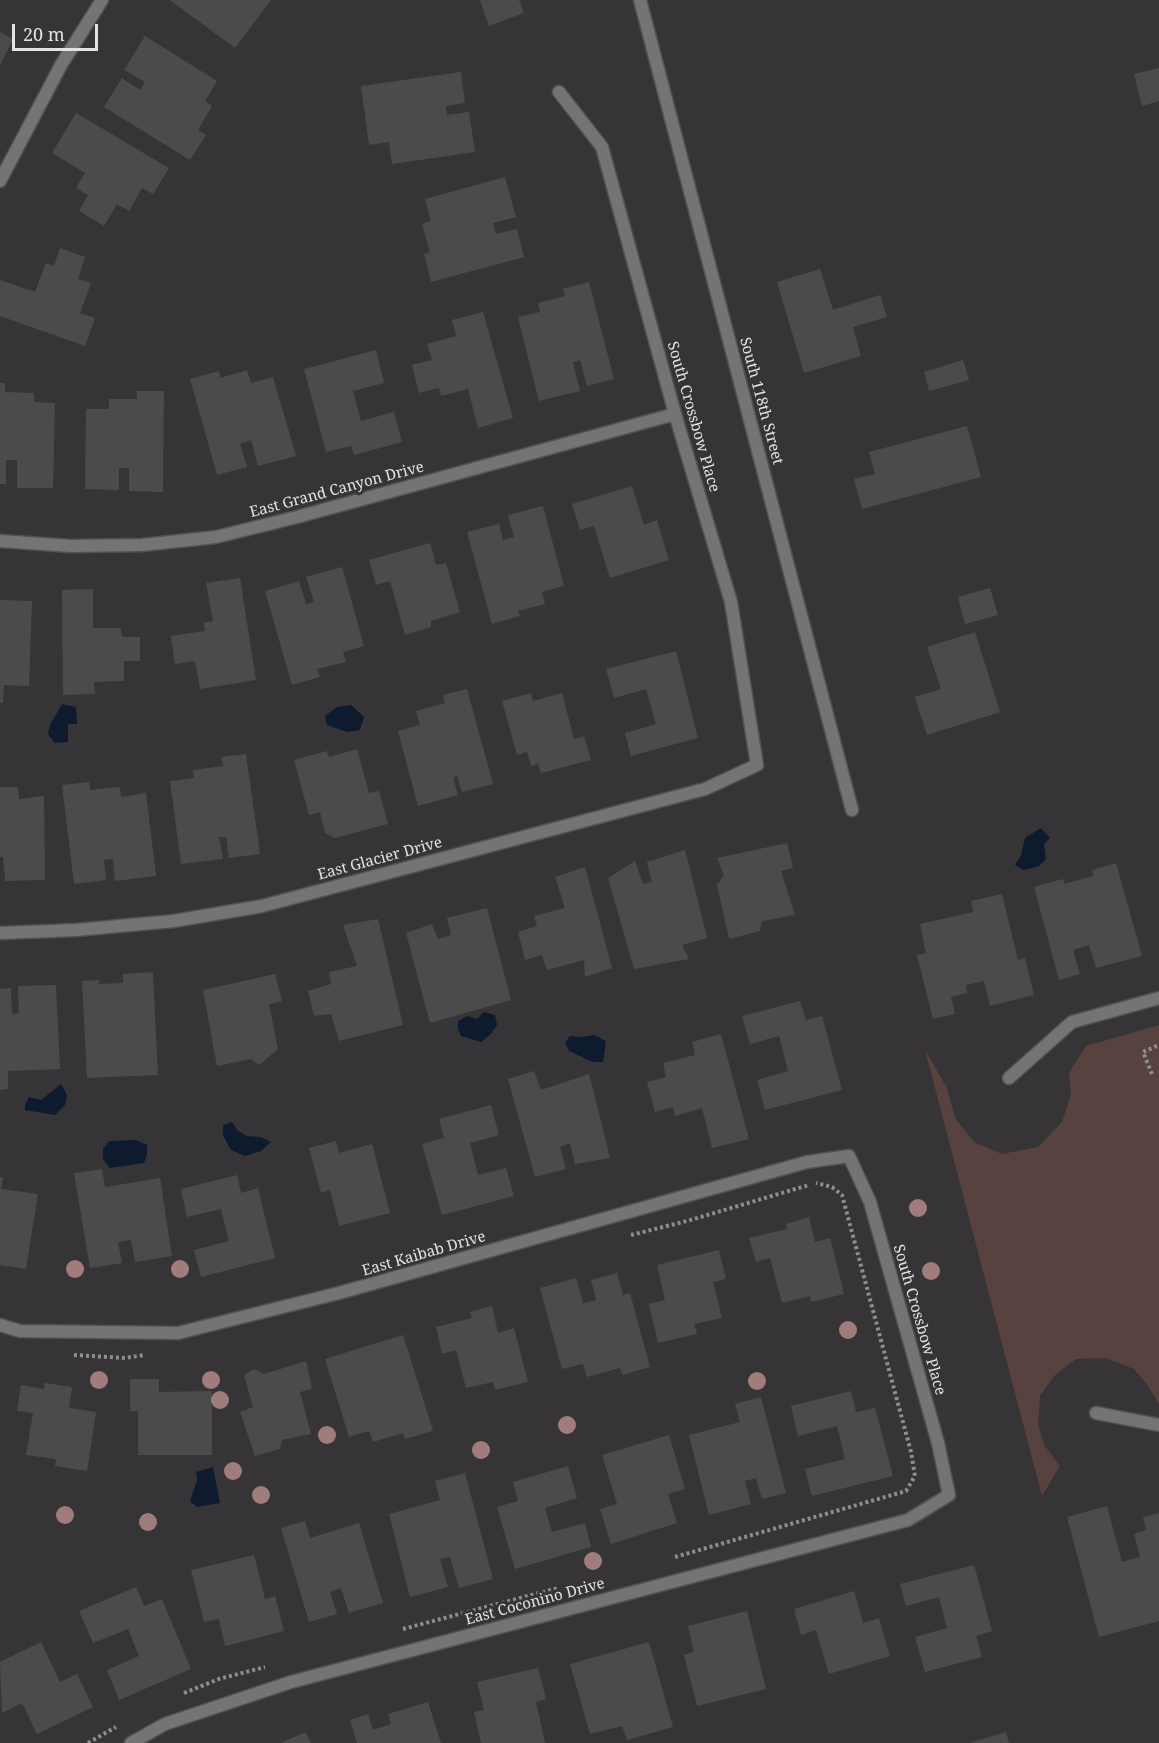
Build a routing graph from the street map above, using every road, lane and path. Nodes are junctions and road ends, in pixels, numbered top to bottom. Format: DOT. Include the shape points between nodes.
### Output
graph roads {
  1 [pos="102,0"];
  2 [pos="640,0"];
  3 [pos="559,92"];
  4 [pos="0,181"];
  5 [pos="675,414"];
  6 [pos="0,541"];
  7 [pos="757,765"];
  8 [pos="852,810"];
  9 [pos="0,933"];
  10 [pos="1159,998"];
  11 [pos="1159,1045"];
  12 [pos="1152,1074"];
  13 [pos="1009,1078"];
  14 [pos="849,1156"];
  15 [pos="630,1235"];
  16 [pos="0,1325"];
  17 [pos="68,1354"];
  18 [pos="145,1355"];
  19 [pos="1095,1413"];
  20 [pos="1159,1425"];
  21 [pos="949,1495"];
  22 [pos="667,1560"];
  23 [pos="559,1588"];
  24 [pos="393,1632"];
  25 [pos="273,1664"];
  26 [pos="176,1697"];
  27 [pos="126,1722"];
  28 [pos="88,1743"];
  29 [pos="131,1743"];
  1 -- 4 [label="street" via="61,65"];
  2 -- 8 [label="street, South 118th Street"];
  3 -- 5 [label="street, South Crossbow Place" via="602,147"];
  5 -- 6 [label="street, East Grand Canyon Drive" via="216,537 142,545"];
  5 -- 7 [label="street, South Crossbow Place" via="731,602"];
  7 -- 9 [label="street, East Glacier Drive" via="705,789 262,906 174,921"];
  10 -- 13 [label="street" via="1072,1022"];
  11 -- 12 [label="path" via="1143,1052"];
  14 -- 16 [label="street, East Kaibab Drive" via="807,1162 339,1293 178,1333 20,1331"];
  14 -- 21 [label="street, South Crossbow Place" via="870,1202"];
  15 -- 22 [label="path" via="817,1183 842,1195 915,1476 906,1491"];
  17 -- 18 [label="path" via="125,1358"];
  19 -- 20 [label="street"];
  21 -- 29 [label="street, East Coconino Drive" via="908,1520 291,1682 165,1724"];
  23 -- 24 [label="path"];
  25 -- 26 [label="path" via="219,1679"];
  27 -- 28 [label="path"];
}
